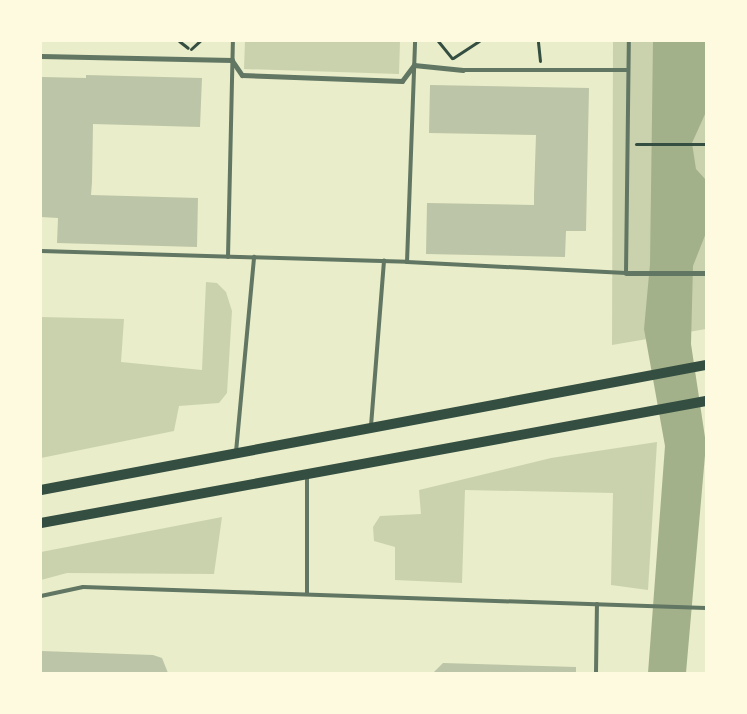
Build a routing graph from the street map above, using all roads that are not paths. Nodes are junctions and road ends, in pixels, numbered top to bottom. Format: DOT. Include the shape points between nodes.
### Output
graph roads {
  1 [pos="232,41"];
  2 [pos="415,41"];
  3 [pos="629,41"];
  4 [pos="41,56"];
  5 [pos="232,60"];
  6 [pos="414,65"];
  7 [pos="628,70"];
  8 [pos="41,250"];
  9 [pos="228,256"];
  10 [pos="254,257"];
  11 [pos="384,261"];
  12 [pos="407,262"];
  13 [pos="627,273"];
  14 [pos="704,273"];
  15 [pos="706,365"];
  16 [pos="706,402"];
  17 [pos="371,428"];
  18 [pos="236,453"];
  19 [pos="307,475"];
  20 [pos="41,490"];
  21 [pos="41,523"];
  22 [pos="307,594"];
  23 [pos="41,596"];
  24 [pos="597,604"];
  25 [pos="705,608"];
  26 [pos="596,673"];
  1 -- 5 [label="lane"];
  2 -- 6 [label="lane"];
  3 -- 7 [label="lane"];
  4 -- 5 [label="street"];
  5 -- 6 [label="street" via="242,75 402,81"];
  5 -- 9 [label="lane"];
  6 -- 7 [label="street" via="463,70"];
  6 -- 12 [label="lane"];
  7 -- 13 [label="lane"];
  8 -- 9 [label="lane"];
  9 -- 10 [label="lane"];
  10 -- 11 [label="lane"];
  10 -- 18 [label="lane"];
  11 -- 12 [label="lane"];
  11 -- 17 [label="lane"];
  12 -- 13 [label="lane"];
  13 -- 14 [label="street"];
  15 -- 17 [label="main road"];
  16 -- 19 [label="main road"];
  17 -- 18 [label="main road"];
  18 -- 20 [label="main road"];
  19 -- 21 [label="main road"];
  19 -- 22 [label="lane"];
  22 -- 23 [label="lane" via="83,587"];
  22 -- 24 [label="lane"];
  24 -- 25 [label="lane"];
  24 -- 26 [label="lane"];
}
